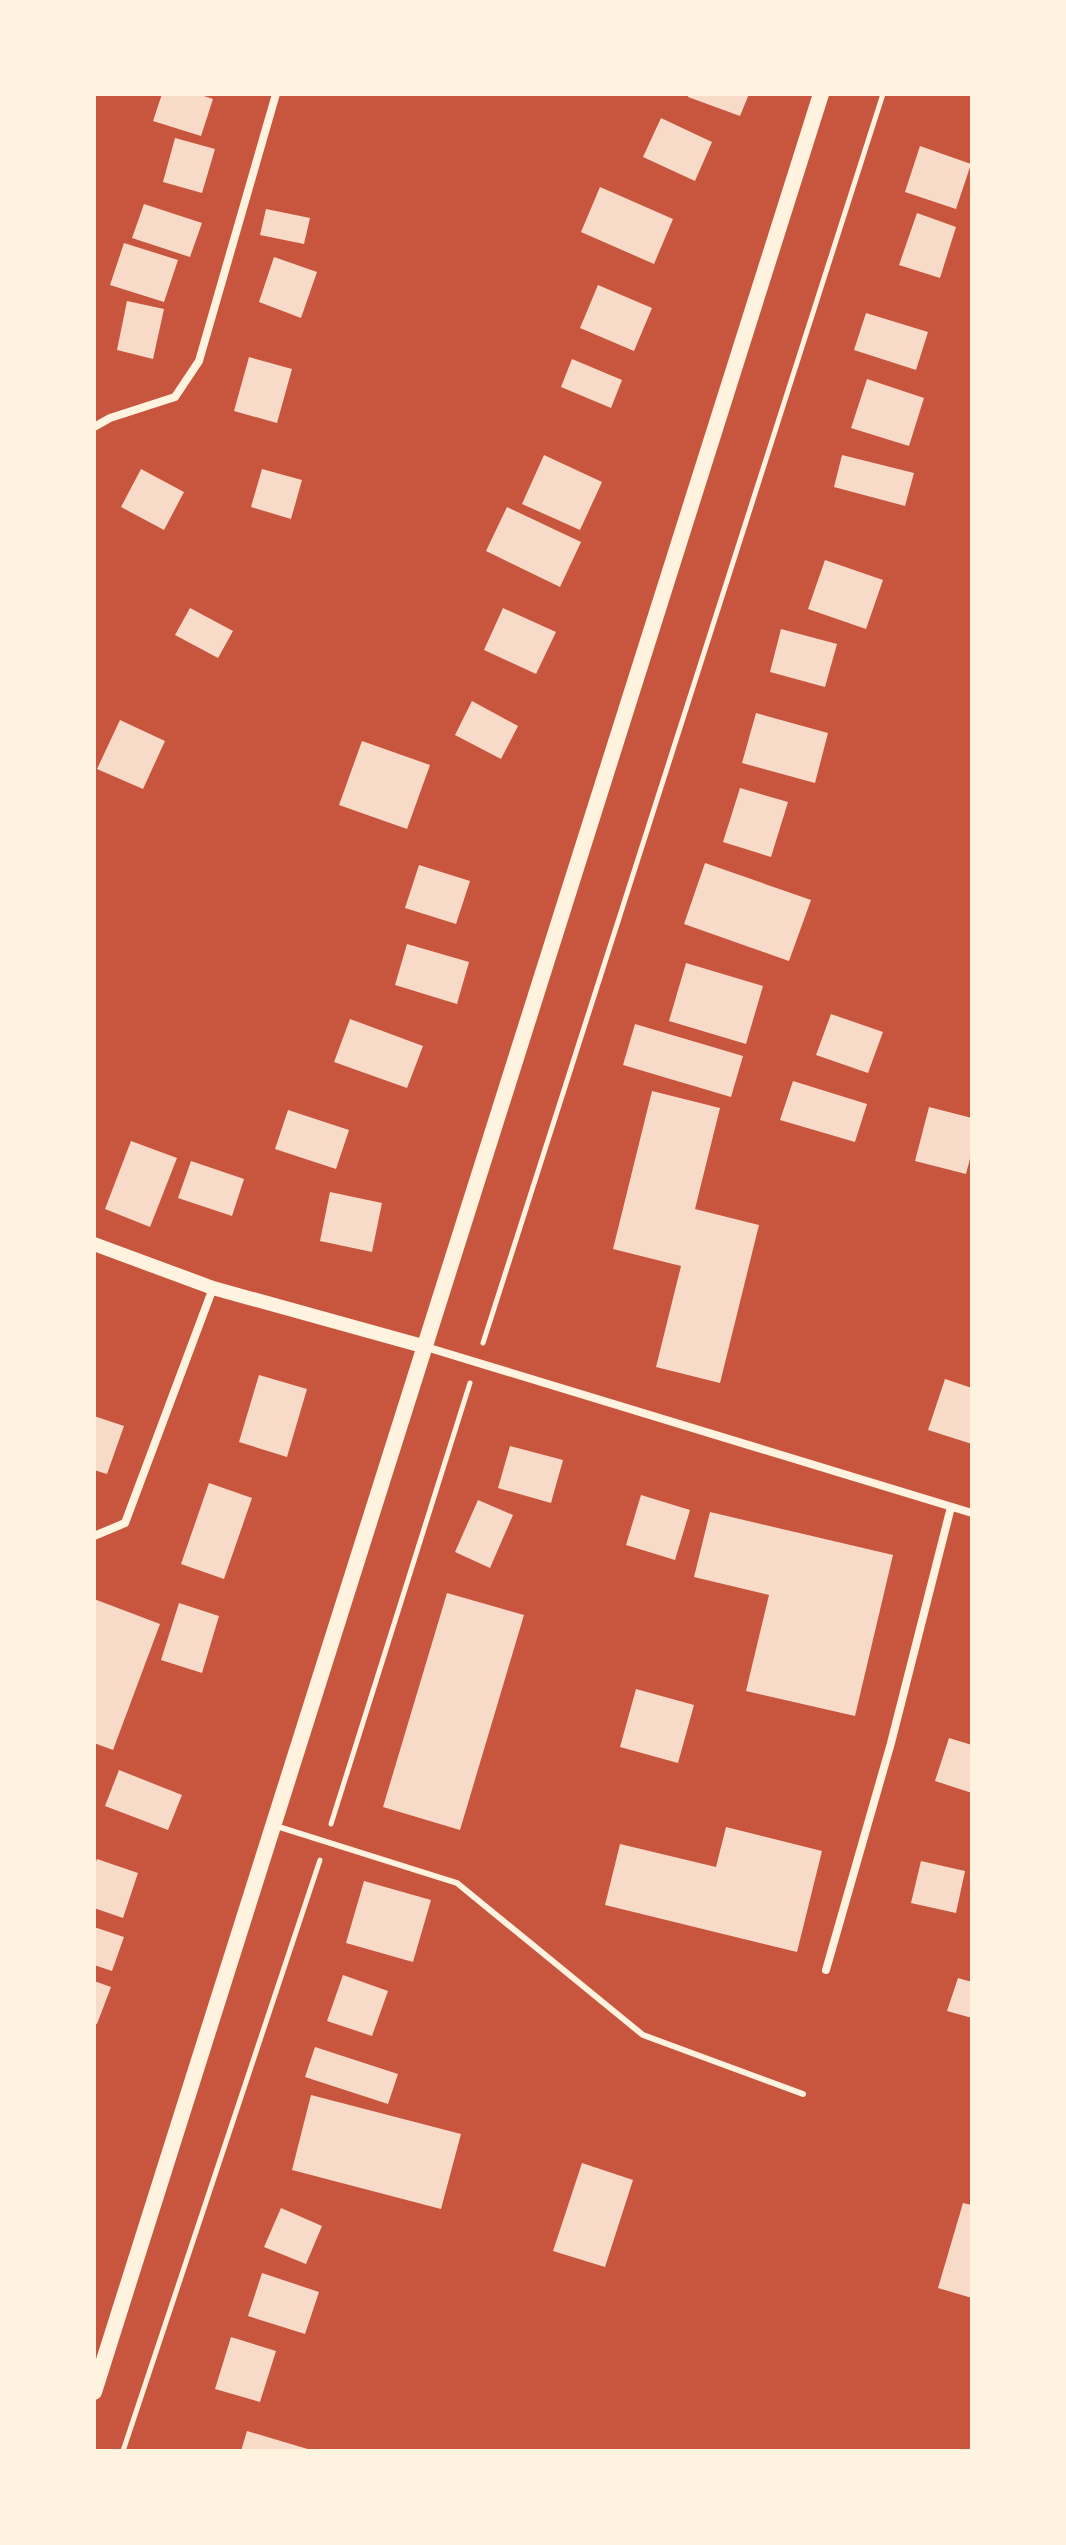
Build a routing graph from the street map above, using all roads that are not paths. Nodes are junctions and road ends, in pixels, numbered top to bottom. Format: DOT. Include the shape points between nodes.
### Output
graph roads {
  1 [pos="276,94"];
  2 [pos="821,94"];
  3 [pos="94,427"];
  4 [pos="94,1244"];
  5 [pos="213,1288"];
  6 [pos="426,1347"];
  7 [pos="951,1507"];
  8 [pos="972,1513"];
  9 [pos="94,1536"];
  10 [pos="274,1825"];
  11 [pos="826,1970"];
  12 [pos="803,2094"];
  13 [pos="94,2392"];
  1 -- 3 [label="street" via="199,361 175,397"];
  2 -- 6 [label="main road"];
  4 -- 5 [label="street"];
  5 -- 6 [label="street"];
  5 -- 9 [label="street" via="125,1523"];
  6 -- 7 [label="street"];
  6 -- 10 [label="main road"];
  7 -- 8 [label="street"];
  7 -- 11 [label="street"];
  10 -- 12 [label="lane" via="457,1883 643,2035"];
  10 -- 13 [label="main road"];
}
